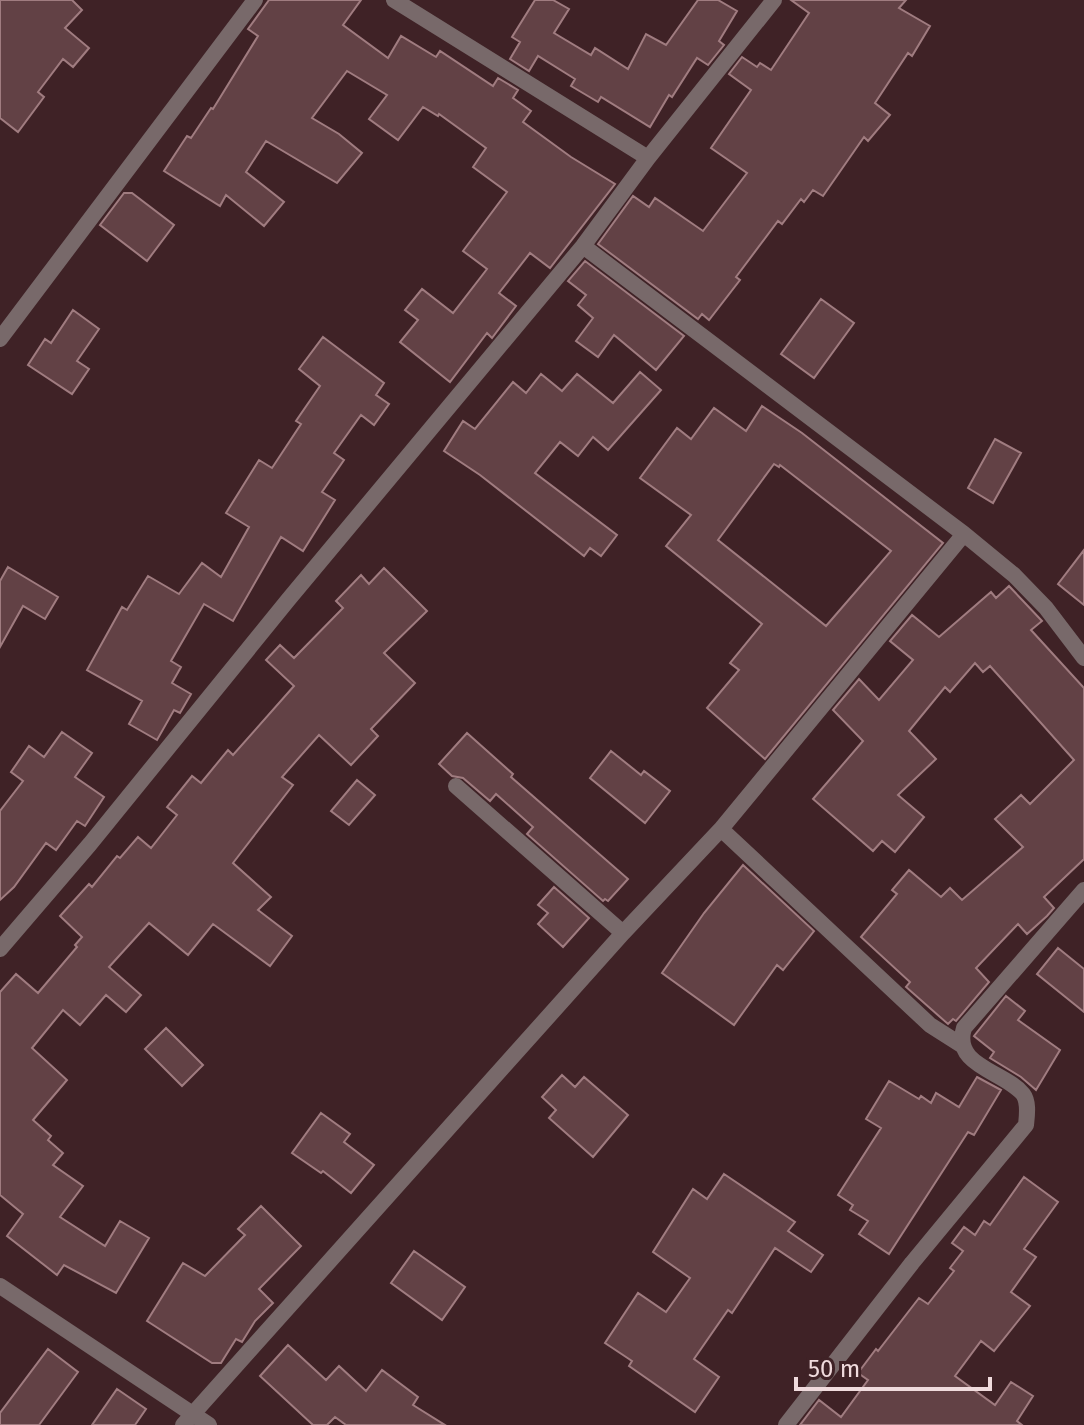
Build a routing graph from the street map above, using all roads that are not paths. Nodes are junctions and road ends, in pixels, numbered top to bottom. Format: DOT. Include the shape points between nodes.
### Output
graph roads {
  1 [pos="255,0"];
  2 [pos="394,0"];
  3 [pos="774,0"];
  4 [pos="648,158"];
  5 [pos="583,246"];
  6 [pos="0,339"];
  7 [pos="964,534"];
  8 [pos="1084,658"];
  9 [pos="456,786"];
  10 [pos="721,829"];
  11 [pos="1084,890"];
  12 [pos="623,933"];
  13 [pos="0,949"];
  14 [pos="963,1046"];
  15 [pos="0,1286"];
  16 [pos="188,1420"];
  17 [pos="209,1425"];
  18 [pos="786,1425"];
  1 -- 6 [label="street"];
  2 -- 4 [label="street"];
  3 -- 4 [label="street"];
  4 -- 5 [label="street"];
  5 -- 7 [label="street"];
  5 -- 13 [label="street"];
  7 -- 8 [label="street" via="1014,575"];
  7 -- 10 [label="street"];
  9 -- 12 [label="street"];
  10 -- 12 [label="street"];
  10 -- 14 [label="street" via="930,1025"];
  11 -- 14 [label="street" via="964,1028"];
  12 -- 16 [label="street"];
  14 -- 18 [label="street" via="967,1055 1023,1094 1026,1125"];
  15 -- 16 [label="street"];
  16 -- 17 [label="street"];
}
